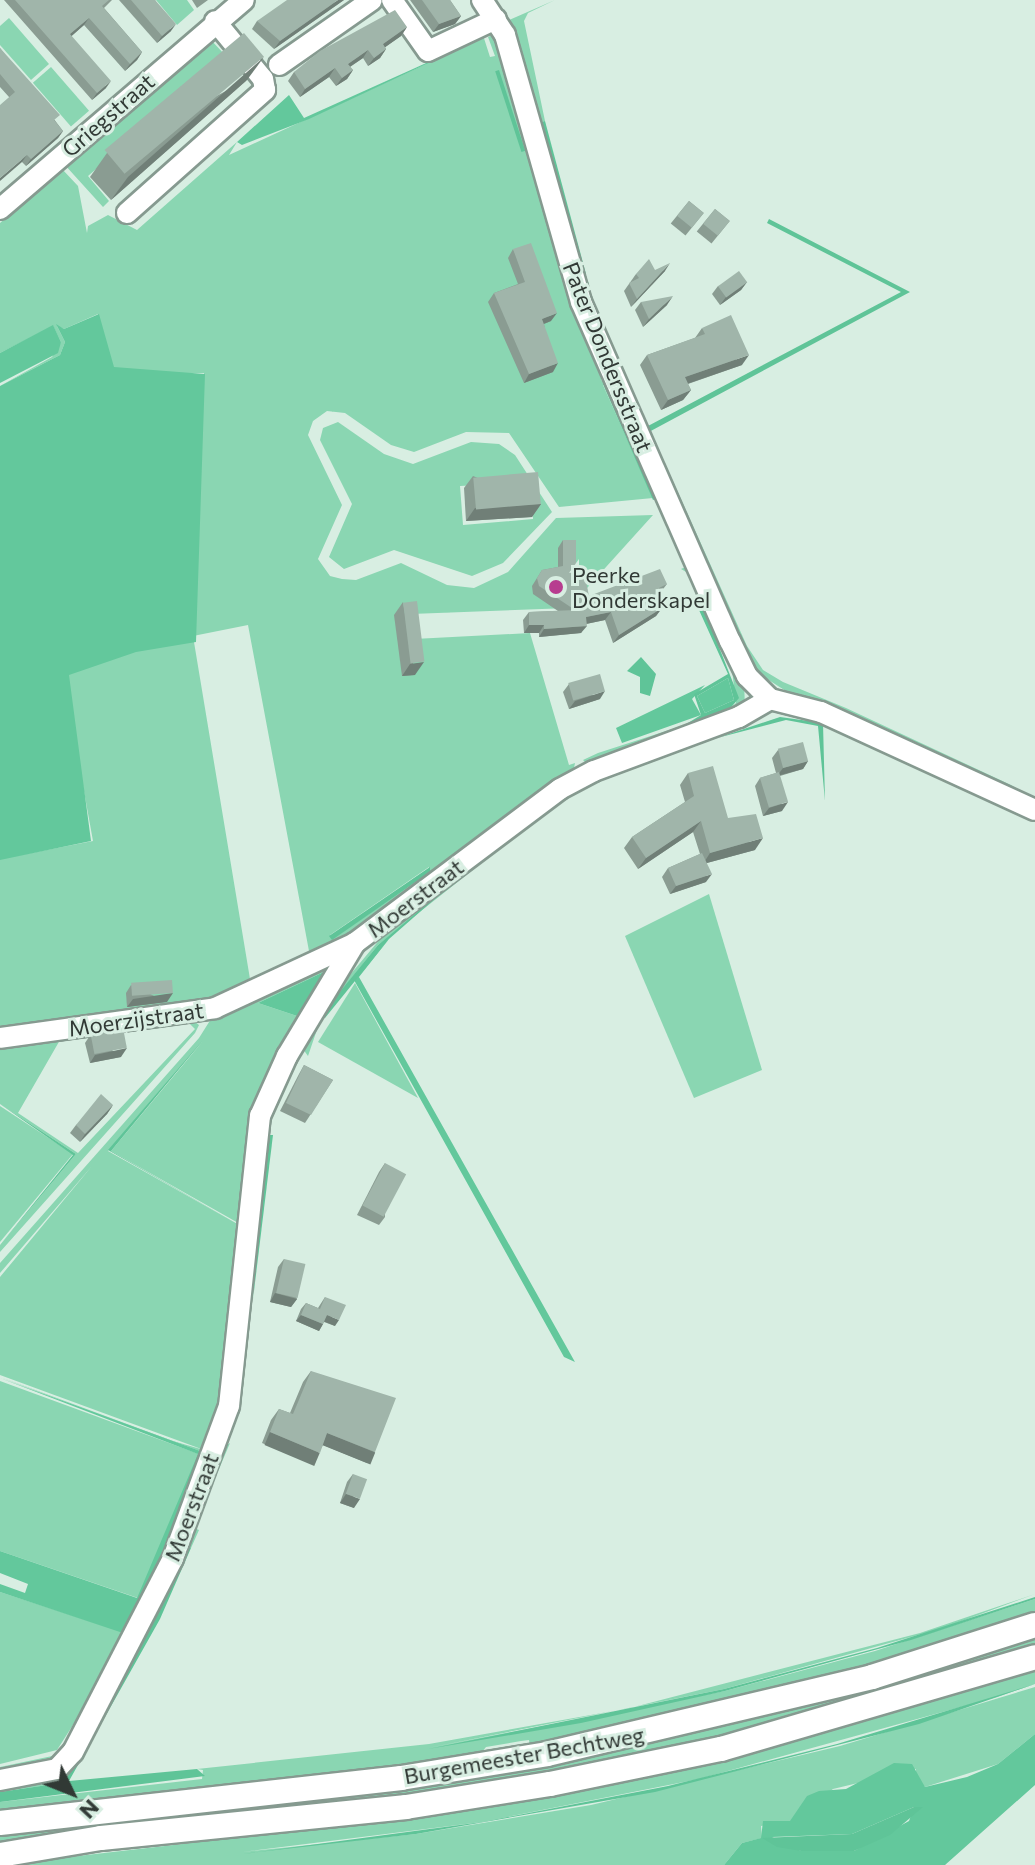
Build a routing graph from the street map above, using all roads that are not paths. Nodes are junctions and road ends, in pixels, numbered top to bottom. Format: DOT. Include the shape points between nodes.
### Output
graph roads {
  1 [pos="244,0"];
  2 [pos="372,0"];
  3 [pos="392,0"];
  4 [pos="482,0"];
  5 [pos="496,19"];
  6 [pos="215,21"];
  7 [pos="279,65"];
  8 [pos="0,209"];
  9 [pos="127,213"];
  10 [pos="770,699"];
  11 [pos="1035,810"];
  12 [pos="355,943"];
  13 [pos="0,1038"];
  14 [pos="1035,1625"];
  15 [pos="1035,1657"];
  16 [pos="0,1780"];
  17 [pos="0,1823"];
  18 [pos="0,1855"];
  1 -- 6 [label="street, Griegstraat"];
  2 -- 7 [label="street"];
  3 -- 5 [label="street" via="428,51"];
  4 -- 5 [label="street, Pater Dondersstraat"];
  5 -- 10 [label="street, Pater Dondersstraat" via="505,35 581,302 730,641 747,676"];
  6 -- 8 [label="street, Griegstraat"];
  6 -- 9 [label="street" via="263,79 265,90"];
  10 -- 11 [label="street" via="821,712"];
  10 -- 12 [label="street, Moerstraat" via="560,789"];
  12 -- 13 [label="street, Moerzijstraat" via="215,1008"];
  12 -- 16 [label="street, Moerstraat" via="287,1056 260,1116 229,1406 173,1558 73,1752 57,1769"];
  14 -- 17 [label="main road, Burgemeester Bechtweg" via="872,1677 547,1754 401,1778"];
  15 -- 18 [label="main road, Burgemeester Bechtweg" via="721,1749 550,1784 406,1807 101,1838"];
}
